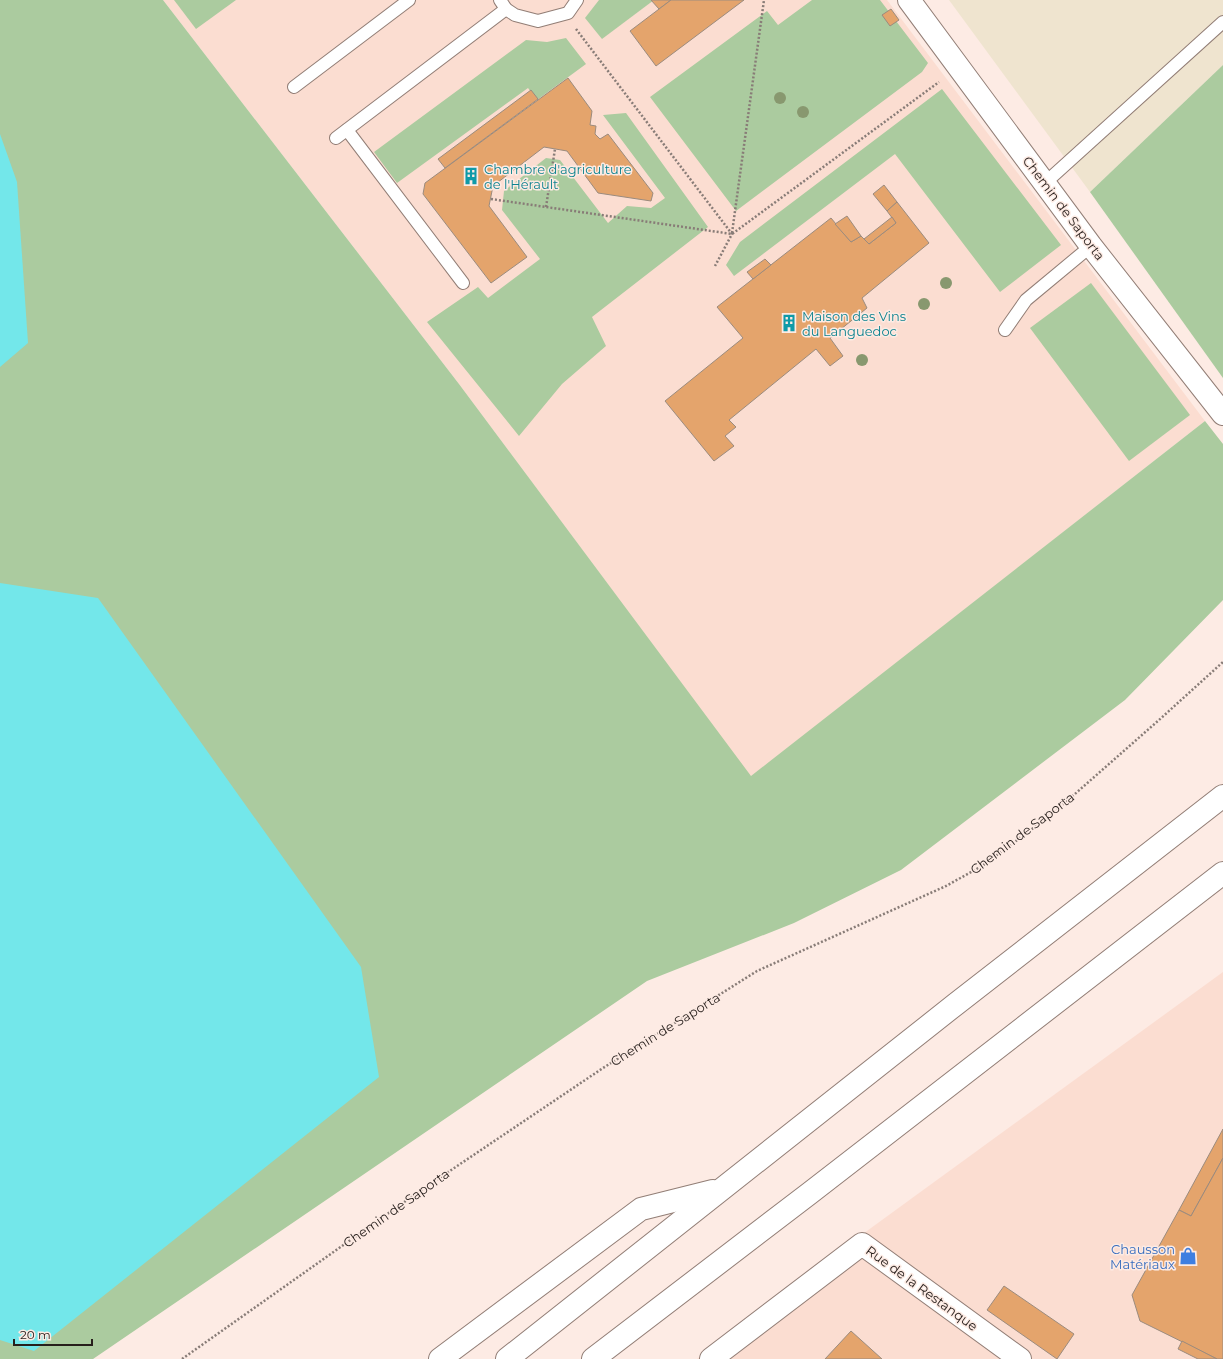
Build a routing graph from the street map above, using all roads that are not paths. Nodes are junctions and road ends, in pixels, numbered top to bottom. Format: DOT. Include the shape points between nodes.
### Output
graph roads {
  1 [pos="409,0"];
  2 [pos="577,0"];
  3 [pos="909,0"];
  4 [pos="503,5"];
  5 [pos="1223,22"];
  6 [pos="294,87"];
  7 [pos="347,130"];
  8 [pos="336,138"];
  9 [pos="1045,183"];
  10 [pos="1091,246"];
  11 [pos="463,283"];
  12 [pos="1005,330"];
  13 [pos="1223,414"];
  14 [pos="1223,796"];
  15 [pos="1223,873"];
  16 [pos="722,1188"];
  17 [pos="440,1359"];
  18 [pos="507,1359"];
  19 [pos="593,1359"];
  20 [pos="711,1359"];
  21 [pos="1020,1359"];
  1 -- 6 [label="lane"];
  2 -- 4 [label="lane" via="568,13 538,22 515,15"];
  3 -- 9 [label="main road, Chemin de Saporta"];
  4 -- 7 [label="lane"];
  5 -- 9 [label="lane"];
  7 -- 8 [label="lane"];
  7 -- 11 [label="lane"];
  9 -- 10 [label="main road, Chemin de Saporta"];
  10 -- 12 [label="lane" via="1026,300"];
  10 -- 13 [label="main road, Chemin de Saporta"];
  14 -- 16 [label="main road"];
  15 -- 19 [label="main road"];
  16 -- 17 [label="main road" via="641,1209"];
  16 -- 18 [label="main road"];
  20 -- 21 [label="main road, Rue de la Restanque" via="862,1244"];
}
